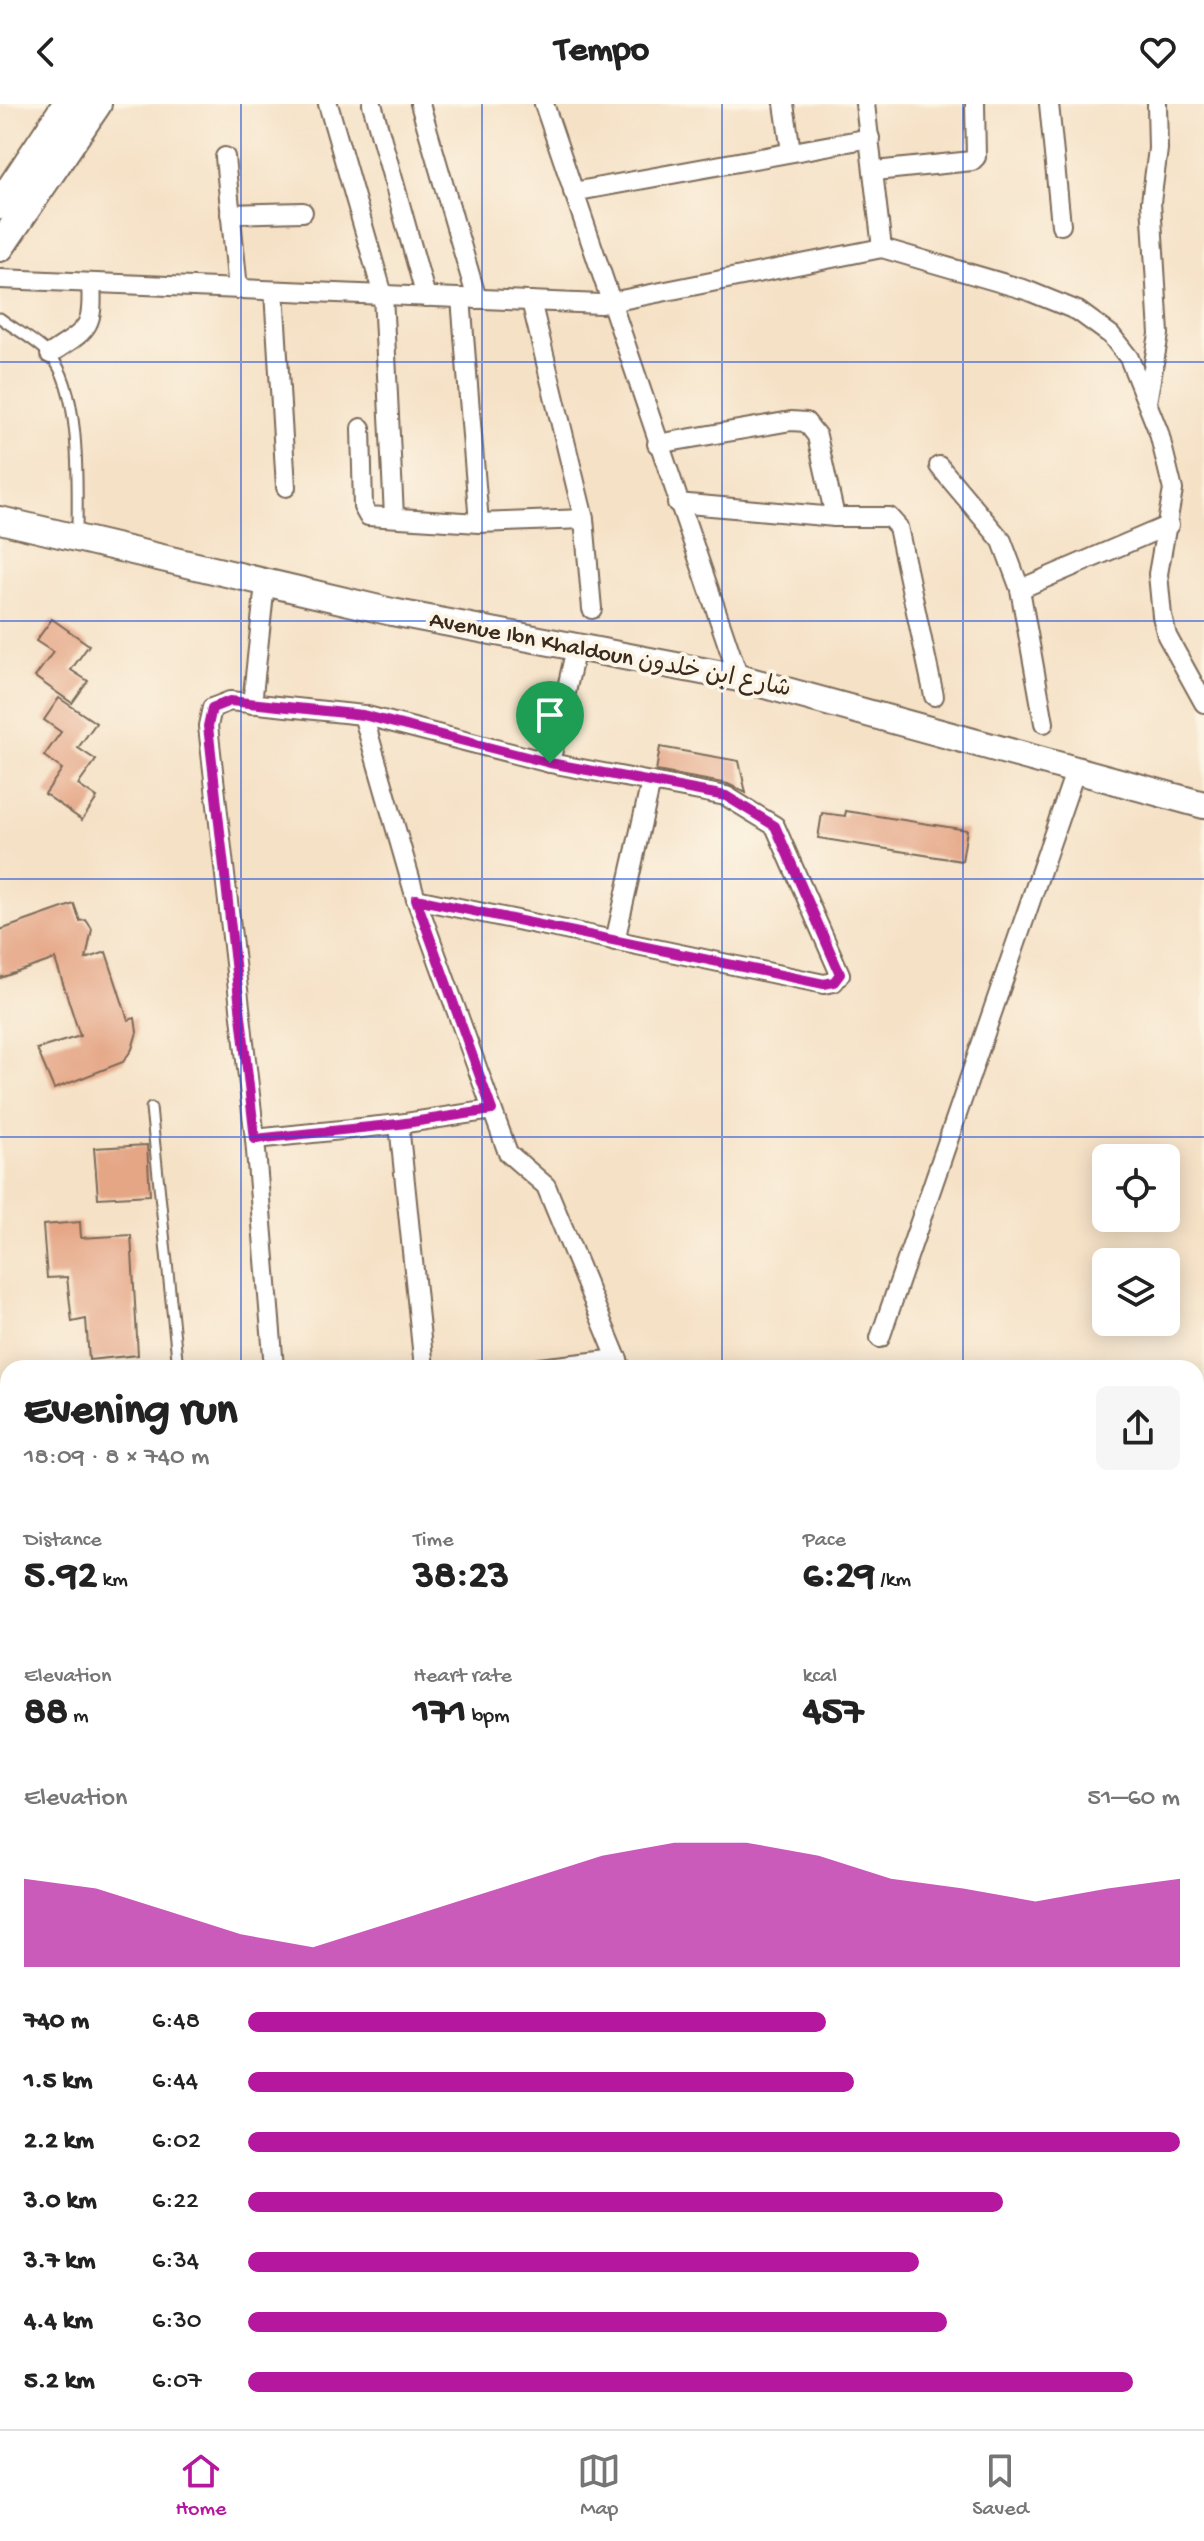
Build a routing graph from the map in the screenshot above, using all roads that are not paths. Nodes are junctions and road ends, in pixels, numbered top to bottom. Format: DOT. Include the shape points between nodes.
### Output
graph roads {
  1 [pos="67,104"];
  2 [pos="97,104"];
  3 [pos="328,104"];
  4 [pos="372,104"];
  5 [pos="420,104"];
  6 [pos="544,104"];
  7 [pos="784,104"];
  8 [pos="865,104"];
  9 [pos="975,104"];
  10 [pos="1049,104"];
  11 [pos="1157,104"];
  12 [pos="870,138"];
  13 [pos="791,151"];
  14 [pos="225,157"];
  15 [pos="875,171"];
  16 [pos="573,192"];
  17 [pos="0,205"];
  18 [pos="303,212"];
  19 [pos="230,214"];
  20 [pos="1061,225"];
  21 [pos="0,247"];
  22 [pos="882,248"];
  23 [pos="0,279"];
  24 [pos="91,283"];
  25 [pos="238,289"];
  26 [pos="274,291"];
  27 [pos="383,295"];
  28 [pos="426,297"];
  29 [pos="469,298"];
  30 [pos="531,301"];
  31 [pos="610,303"];
  32 [pos="0,318"];
  33 [pos="50,354"];
  34 [pos="1147,402"];
  35 [pos="361,428"];
  36 [pos="657,444"];
  37 [pos="939,466"];
  38 [pos="286,487"];
  39 [pos="677,503"];
  40 [pos="394,516"];
  41 [pos="835,517"];
  42 [pos="584,519"];
  43 [pos="4,523"];
  44 [pos="479,523"];
  45 [pos="1169,525"];
  46 [pos="77,540"];
  47 [pos="265,584"];
  48 [pos="1020,589"];
  49 [pos="592,609"];
  50 [pos="576,648"];
  51 [pos="739,678"];
  52 [pos="934,696"];
  53 [pos="1204,703"];
  54 [pos="252,704"];
  55 [pos="363,715"];
  56 [pos="1044,723"];
  57 [pos="550,763"];
  58 [pos="1076,769"];
  59 [pos="651,782"];
  60 [pos="1204,805"];
  61 [pos="416,899"];
  62 [pos="615,941"];
  63 [pos="151,1108"];
  64 [pos="492,1110"];
  65 [pos="399,1124"];
  66 [pos="255,1139"];
  67 [pos="880,1338"];
  68 [pos="177,1360"];
  69 [pos="273,1360"];
  70 [pos="423,1360"];
  71 [pos="618,1360"];
  1 -- 17 [label="main road"];
  2 -- 21 [label="main road"];
  3 -- 27 [label="street"];
  4 -- 28 [label="street"];
  5 -- 29 [label="street"];
  6 -- 16 [label="street"];
  7 -- 13 [label="street"];
  8 -- 12 [label="street"];
  9 -- 15 [label="street" via="972,161"];
  10 -- 20 [label="street"];
  11 -- 34 [label="street" via="1151,202 1159,334"];
  12 -- 13 [label="street"];
  12 -- 15 [label="street"];
  13 -- 16 [label="street"];
  14 -- 19 [label="street"];
  15 -- 22 [label="street"];
  16 -- 31 [label="street"];
  18 -- 19 [label="street"];
  19 -- 25 [label="street"];
  22 -- 31 [label="street"];
  22 -- 34 [label="street" via="1026,290 1078,311 1111,335 1129,358"];
  23 -- 24 [label="street"];
  24 -- 25 [label="street"];
  24 -- 33 [label="street" via="93,316 81,333"];
  25 -- 26 [label="street"];
  26 -- 27 [label="street"];
  26 -- 38 [label="street"];
  27 -- 28 [label="street"];
  27 -- 40 [label="street"];
  28 -- 29 [label="street"];
  29 -- 30 [label="street"];
  29 -- 44 [label="street"];
  30 -- 31 [label="street"];
  30 -- 42 [label="street"];
  31 -- 36 [label="street"];
  32 -- 33 [label="lane"];
  33 -- 46 [label="lane" via="62,373 69,402"];
  34 -- 45 [label="street" via="1173,490"];
  35 -- 40 [label="street" via="364,511 368,516"];
  36 -- 39 [label="street"];
  36 -- 41 [label="street" via="806,422 817,436"];
  37 -- 48 [label="street" via="1002,541"];
  39 -- 41 [label="street"];
  39 -- 51 [label="street"];
  40 -- 44 [label="street"];
  41 -- 52 [label="street" via="889,517 898,527"];
  42 -- 44 [label="street"];
  42 -- 49 [label="street"];
  43 -- 46 [label="street, Avenue Ibn Khaldoun شارع ابن خلدون"];
  45 -- 48 [label="street"];
  45 -- 53 [label="street" via="1158,574 1162,616 1167,636"];
  46 -- 47 [label="street, Avenue Ibn Khaldoun شارع ابن خلدون"];
  47 -- 50 [label="street, Avenue Ibn Khaldoun شارع ابن خلدون"];
  47 -- 54 [label="street"];
  48 -- 56 [label="street"];
  50 -- 51 [label="street, Avenue Ibn Khaldoun شارع ابن خلدون"];
  50 -- 57 [label="street"];
  51 -- 58 [label="street, Avenue Ibn Khaldoun شارع ابن خلدون"];
  54 -- 55 [label="street"];
  54 -- 66 [label="street" via="221,703 212,708 208,726"];
  55 -- 57 [label="street"];
  55 -- 61 [label="street"];
  57 -- 59 [label="street"];
  58 -- 60 [label="street, Avenue Ibn Khaldoun شارع ابن خلدون"];
  58 -- 67 [label="street"];
  59 -- 62 [label="street"];
  59 -- 62 [label="street" via="726,796 775,826 840,974 824,984"];
  61 -- 62 [label="street"];
  61 -- 64 [label="street"];
  63 -- 68 [label="lane"];
  64 -- 65 [label="street"];
  64 -- 71 [label="street" via="508,1153 546,1186"];
  65 -- 66 [label="street"];
  65 -- 70 [label="street"];
  66 -- 69 [label="street"];
}
